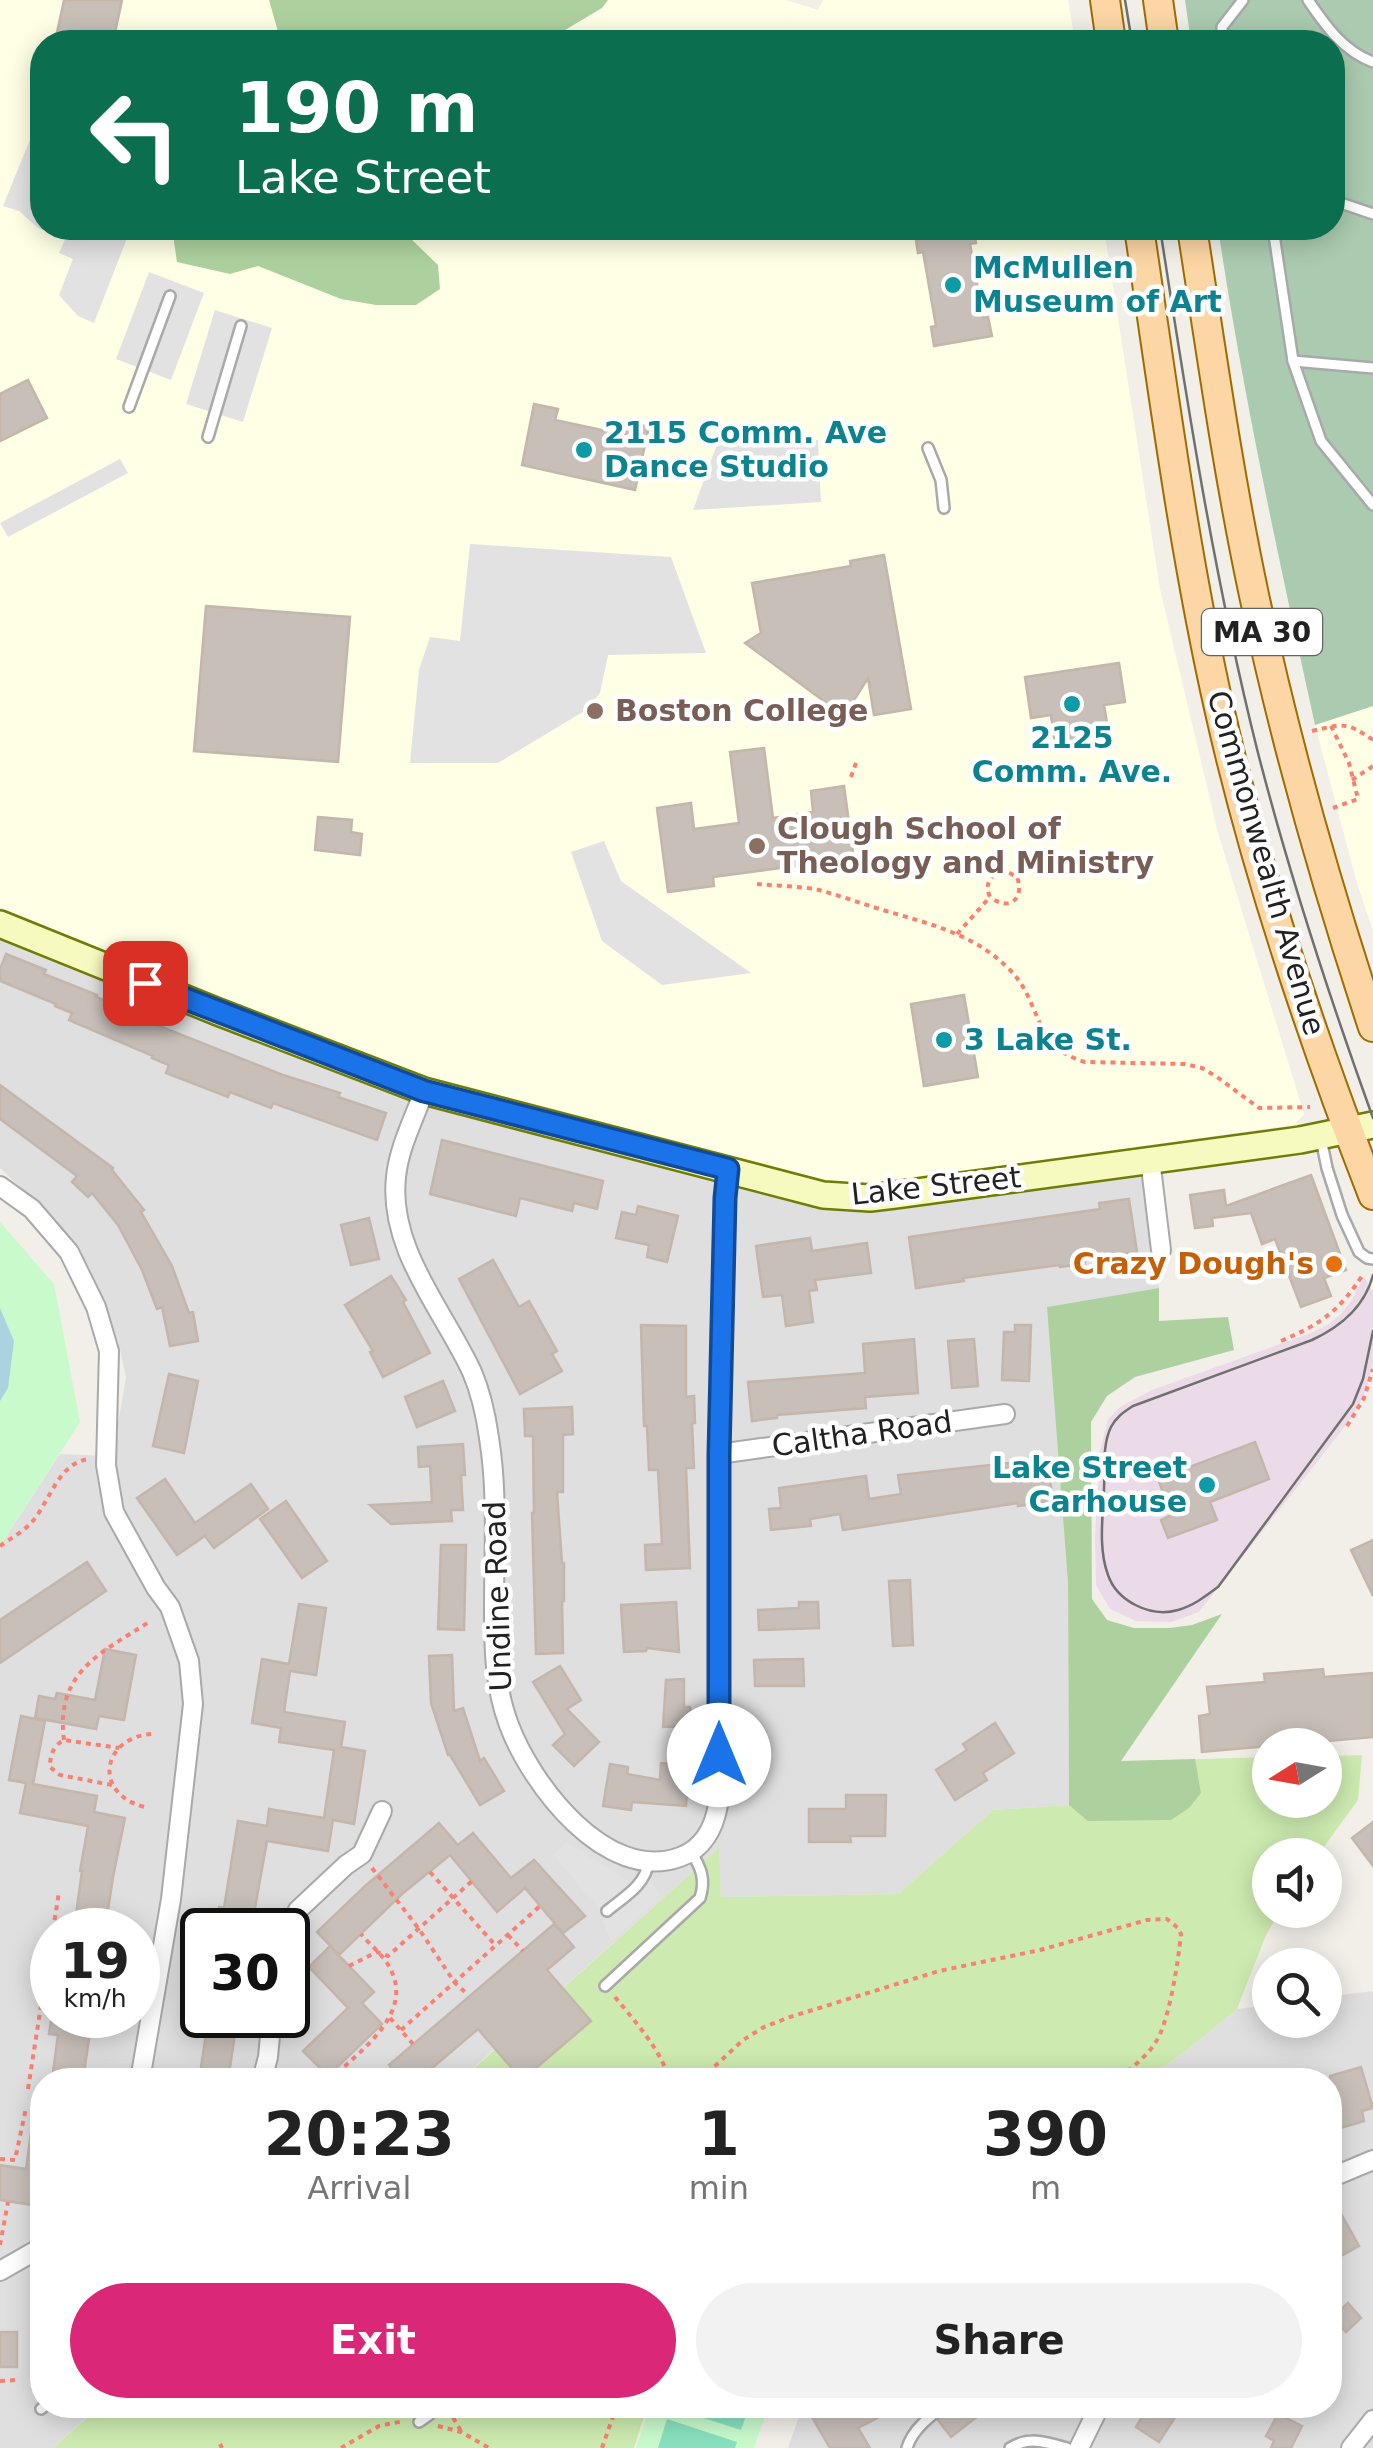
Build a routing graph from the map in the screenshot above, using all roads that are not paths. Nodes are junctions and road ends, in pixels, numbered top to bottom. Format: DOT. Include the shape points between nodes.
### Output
graph roads {
  1 [pos="1105,0"];
  2 [pos="1158,0"];
  3 [pos="1242,0"];
  4 [pos="1308,0"];
  5 [pos="1109,30"];
  6 [pos="1162,30"];
  7 [pos="1222,30"];
  8 [pos="1329,30"];
  9 [pos="1345,45"];
  10 [pos="1373,62"];
  11 [pos="1345,204"];
  12 [pos="1373,214"];
  13 [pos="1141,240"];
  14 [pos="1194,240"];
  15 [pos="1275,240"];
  16 [pos="170,296"];
  17 [pos="241,326"];
  18 [pos="1293,361"];
  19 [pos="1373,368"];
  20 [pos="129,407"];
  21 [pos="208,437"];
  22 [pos="928,448"];
  23 [pos="1373,505"];
  24 [pos="944,508"];
  25 [pos="0,924"];
  26 [pos="1373,1027"];
  27 [pos="424,1091"];
  28 [pos="1361,1128"];
  29 [pos="1320,1136"];
  30 [pos="1150,1160"];
  31 [pos="728,1169"];
  32 [pos="0,1186"];
  33 [pos="1373,1195"];
  34 [pos="1161,1250"];
  35 [pos="1373,1259"];
  36 [pos="1005,1414"];
  37 [pos="719,1454"];
  38 [pos="382,1811"];
  39 [pos="691,1852"];
  40 [pos="649,1861"];
  41 [pos="300,1908"];
  42 [pos="607,1911"];
  43 [pos="605,1986"];
  44 [pos="270,2038"];
  45 [pos="142,2068"];
  46 [pos="265,2068"];
  47 [pos="1373,2160"];
  48 [pos="1342,2173"];
  49 [pos="30,2254"];
  50 [pos="0,2271"];
  51 [pos="425,2418"];
  52 [pos="928,2418"];
  53 [pos="1094,2418"];
  54 [pos="1373,2420"];
  55 [pos="419,2422"];
  56 [pos="906,2448"];
  57 [pos="1010,2448"];
  58 [pos="1067,2448"];
  59 [pos="1080,2448"];
  60 [pos="1351,2448"];
  1 -- 5 [label="main road"];
  2 -- 6 [label="main road"];
  3 -- 7 [label="lane"];
  4 -- 8 [label="lane"];
  9 -- 10 [label="lane"];
  11 -- 12 [label="lane"];
  13 -- 28 [label="main road, Commonwealth Avenue / MA 30" via="1220,711 1300,991"];
  14 -- 26 [label="main road, Commonwealth Avenue / MA 30" via="1224,441 1270,668"];
  15 -- 18 [label="lane"];
  16 -- 20 [label="lane"];
  17 -- 21 [label="lane"];
  18 -- 19 [label="lane"];
  18 -- 23 [label="lane" via="1320,442"];
  22 -- 24 [label="lane"];
  25 -- 27 [label="street, Lake Street"];
  27 -- 31 [label="street, Lake Street"];
  27 -- 40 [label="street, Undine Road" via="400,1156 396,1202 406,1246 473,1375 484,1410 495,1507 495,1664 503,1707 519,1749 557,1805 605,1845"];
  28 -- 29 [label="street, Lake Street"];
  28 -- 33 [label="main road, Commonwealth Avenue / MA 30"];
  29 -- 30 [label="street, Lake Street"];
  29 -- 35 [label="lane" via="1342,1215 1359,1252"];
  30 -- 31 [label="street, Lake Street" via="870,1198 823,1195"];
  30 -- 34 [label="street"];
  31 -- 37 [label="street"];
  32 -- 45 [label="street" via="32,1209 69,1252 96,1307 109,1350 106,1460 115,1513 170,1606 189,1661 193,1704 171,1899"];
  36 -- 37 [label="street, Caltha Road"];
  37 -- 39 [label="street" via="718,1805 712,1829"];
  38 -- 41 [label="street" via="362,1854"];
  39 -- 40 [label="street"];
  39 -- 43 [label="lane" via="703,1880 700,1898"];
  40 -- 42 [label="lane" via="640,1884"];
  44 -- 46 [label="street"];
  47 -- 48 [label="street"];
  49 -- 50 [label="street"];
  51 -- 55 [label="lane"];
  52 -- 56 [label="lane"];
  53 -- 59 [label="street"];
  54 -- 60 [label="street"];
  57 -- 58 [label="lane" via="1038,2440"];
}
